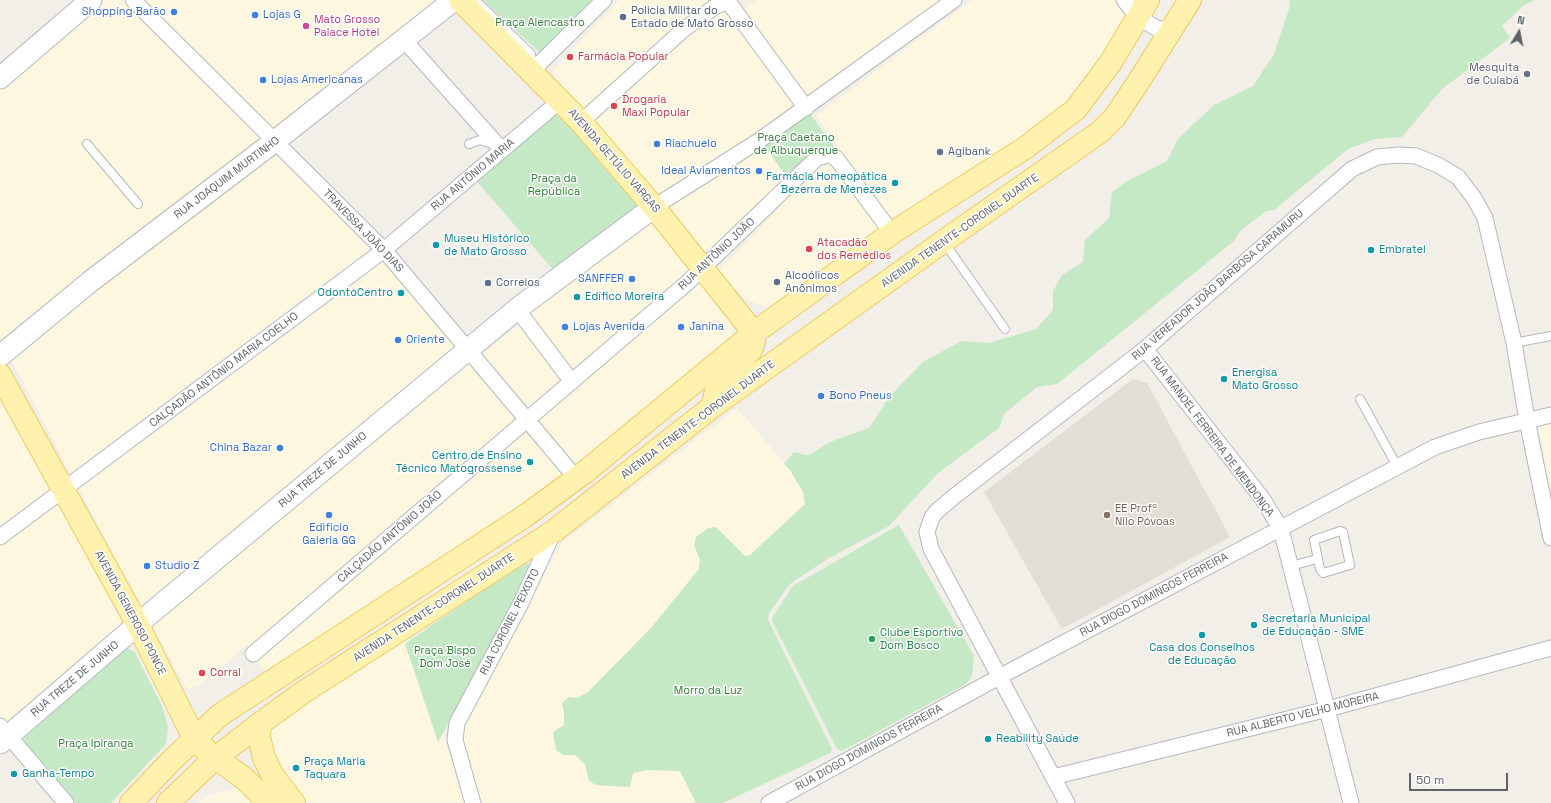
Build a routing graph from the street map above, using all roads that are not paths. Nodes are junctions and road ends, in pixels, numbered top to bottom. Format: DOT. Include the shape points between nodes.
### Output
graph roads {
  1 [pos="91,0"];
  2 [pos="133,0"];
  3 [pos="454,0"];
  4 [pos="460,0"];
  5 [pos="473,0"];
  6 [pos="604,0"];
  7 [pos="728,0"];
  8 [pos="954,0"];
  9 [pos="1124,0"];
  10 [pos="1190,0"];
  11 [pos="1143,9"];
  12 [pos="1172,27"];
  13 [pos="404,40"];
  14 [pos="532,71"];
  15 [pos="0,78"];
  16 [pos="561,100"];
  17 [pos="806,108"];
  18 [pos="581,122"];
  19 [pos="275,141"];
  20 [pos="87,144"];
  21 [pos="469,144"];
  22 [pos="502,150"];
  23 [pos="138,204"];
  24 [pos="654,207"];
  25 [pos="892,233"];
  26 [pos="944,241"];
  27 [pos="384,250"];
  28 [pos="866,253"];
  29 [pos="703,269"];
  30 [pos="517,309"];
  31 [pos="824,326"];
  32 [pos="1005,329"];
  33 [pos="754,333"];
  34 [pos="1551,336"];
  35 [pos="1514,343"];
  36 [pos="469,349"];
  37 [pos="1145,349"];
  38 [pos="0,356"];
  39 [pos="0,375"];
  40 [pos="572,382"];
  41 [pos="1360,399"];
  42 [pos="712,407"];
  43 [pos="1551,415"];
  44 [pos="527,419"];
  45 [pos="1527,420"];
  46 [pos="1397,466"];
  47 [pos="576,478"];
  48 [pos="63,490"];
  49 [pos="1281,529"];
  50 [pos="554,531"];
  51 [pos="0,537"];
  52 [pos="1551,538"];
  53 [pos="1317,559"];
  54 [pos="1290,566"];
  55 [pos="138,625"];
  56 [pos="1551,648"];
  57 [pos="253,654"];
  58 [pos="999,677"];
  59 [pos="1328,709"];
  60 [pos="260,723"];
  61 [pos="3,735"];
  62 [pos="194,738"];
  63 [pos="216,758"];
  64 [pos="1053,777"];
  65 [pos="66,803"];
  66 [pos="131,803"];
  67 [pos="168,803"];
  68 [pos="269,803"];
  69 [pos="294,803"];
  70 [pos="473,803"];
  71 [pos="769,803"];
  72 [pos="1067,803"];
  73 [pos="1351,803"];
  1 -- 15 [label="street"];
  2 -- 19 [label="street, TRAVESSA JOÃO DIAS"];
  3 -- 13 [label="street, RUA JOAQUIM MURTINHO"];
  4 -- 14 [label="main road, AVENIDA GETÚLIO VARGAS"];
  5 -- 14 [label="lane" via="476,0 531,54"];
  6 -- 14 [label="street"];
  7 -- 17 [label="street"];
  7 -- 18 [label="street" via="683,30"];
  8 -- 17 [label="street"];
  9 -- 11 [label="street"];
  10 -- 12 [label="main road, AVENIDA TENENTE-CORONEL DUARTE"];
  11 -- 12 [label="street" via="1158,28"];
  11 -- 25 [label="main road" via="1111,62 1076,109 1025,148"];
  12 -- 26 [label="main road, AVENIDA TENENTE-CORONEL DUARTE" via="1115,117 1100,132"];
  13 -- 19 [label="street, RUA JOAQUIM MURTINHO"];
  13 -- 22 [label="street"];
  14 -- 16 [label="main road, AVENIDA GETÚLIO VARGAS"];
  16 -- 18 [label="main road, AVENIDA GETÚLIO VARGAS"];
  16 -- 22 [label="street, RUA ANTÔNIO MARIA"];
  17 -- 24 [label="street"];
  18 -- 24 [label="main road, AVENIDA GETÚLIO VARGAS"];
  19 -- 27 [label="street, TRAVESSA JOÃO DIAS"];
  19 -- 38 [label="street, RUA JOAQUIM MURTINHO" via="157,226"];
  20 -- 23 [label="lane"];
  21 -- 22 [label="lane" via="484,140"];
  22 -- 27 [label="street, RUA ANTÔNIO MARIA"];
  24 -- 29 [label="main road, AVENIDA GETÚLIO VARGAS"];
  24 -- 30 [label="street, RUA TREZE DE JUNHO"];
  25 -- 28 [label="main road"];
  25 -- 29 [label="street, RUA ANTÔNIO JOÃO" via="841,163 833,156 825,155 814,160"];
  26 -- 31 [label="main road, AVENIDA TENENTE-CORONEL DUARTE"];
  26 -- 32 [label="lane"];
  27 -- 36 [label="street, TRAVESSA JOÃO DIAS"];
  27 -- 48 [label="street, CALÇADÃO ANTÔNIO MARIA COELHO"];
  28 -- 31 [label="main road" via="855,273 815,304 815,312"];
  28 -- 33 [label="main road"];
  29 -- 33 [label="main road, AVENIDA GETÚLIO VARGAS"];
  29 -- 40 [label="street, RUA ANTÔNIO JOÃO"];
  30 -- 36 [label="street, RUA TREZE DE JUNHO"];
  30 -- 40 [label="street"];
  31 -- 42 [label="main road, AVENIDA TENENTE-CORONEL DUARTE"];
  33 -- 42 [label="main road" via="751,350 716,390"];
  33 -- 47 [label="main road"];
  34 -- 35 [label="lane"];
  35 -- 37 [label="street, RUA VEREADOR JOÃO BARBOSA CARAMURU" via="1485,218 1474,198 1458,177 1438,165 1416,156 1398,155 1377,157 1352,169"];
  35 -- 45 [label="street, RUA VEREADOR JOÃO BARBOSA CARAMURU"];
  36 -- 44 [label="street, TRAVESSA JOÃO DIAS"];
  36 -- 55 [label="street, RUA TREZE DE JUNHO"];
  37 -- 49 [label="street, RUA MANOEL FERREIRA DE MENDONÇA" via="1262,498"];
  37 -- 58 [label="street, RUA VEREADOR JOÃO BARBOSA CARAMURU" via="956,495 932,517 927,532 928,541"];
  39 -- 48 [label="main road, AVENIDA GENEROSO PONCE"];
  40 -- 44 [label="street, RUA ANTÔNIO JOÃO"];
  41 -- 46 [label="lane"];
  42 -- 50 [label="main road, AVENIDA TENENTE-CORONEL DUARTE"];
  43 -- 45 [label="street, RUA DIOGO DOMINGOS FERREIRA"];
  44 -- 47 [label="street, TRAVESSA JOÃO DIAS"];
  44 -- 57 [label="street, CALÇADÃO ANTÔNIO JOÃO"];
  45 -- 46 [label="street, RUA DIOGO DOMINGOS FERREIRA" via="1435,447"];
  45 -- 52 [label="street, RUA VEREADOR JOÃO BARBOSA CARAMURU"];
  46 -- 49 [label="street, RUA DIOGO DOMINGOS FERREIRA"];
  47 -- 62 [label="main road" via="525,516 220,715"];
  48 -- 51 [label="street"];
  48 -- 55 [label="main road, AVENIDA GENEROSO PONCE"];
  49 -- 54 [label="street, RUA MANOEL FERREIRA DE MENDONÇA"];
  49 -- 58 [label="street, RUA DIOGO DOMINGOS FERREIRA"];
  50 -- 60 [label="main road, AVENIDA TENENTE-CORONEL DUARTE" via="302,693"];
  50 -- 70 [label="street, RUA CORONEL PEIXOTO" via="520,605 457,723 455,740"];
  53 -- 53 [label="lane" via="1323,573 1350,565 1342,531 1314,540"];
  53 -- 54 [label="lane"];
  54 -- 59 [label="street, RUA MANOEL FERREIRA DE MENDONÇA"];
  55 -- 61 [label="street, RUA TREZE DE JUNHO"];
  55 -- 62 [label="main road, AVENIDA GENEROSO PONCE"];
  56 -- 59 [label="street, RUA ALBERTO VELHO MOREIRA"];
  58 -- 64 [label="street, RUA VEREADOR JOÃO BARBOSA CARAMURU"];
  58 -- 71 [label="street, RUA DIOGO DOMINGOS FERREIRA"];
  59 -- 64 [label="street, RUA ALBERTO VELHO MOREIRA"];
  59 -- 73 [label="street, RUA MANOEL FERREIRA DE MENDONÇA"];
  60 -- 63 [label="main road, AVENIDA TENENTE-CORONEL DUARTE"];
  60 -- 69 [label="main road" via="259,737 264,758 273,776"];
  61 -- 65 [label="street"];
  62 -- 63 [label="main road"];
  62 -- 66 [label="main road"];
  63 -- 67 [label="main road, AVENIDA TENENTE-CORONEL DUARTE"];
  63 -- 68 [label="main road"];
  64 -- 72 [label="street, RUA VEREADOR JOÃO BARBOSA CARAMURU"];
}
